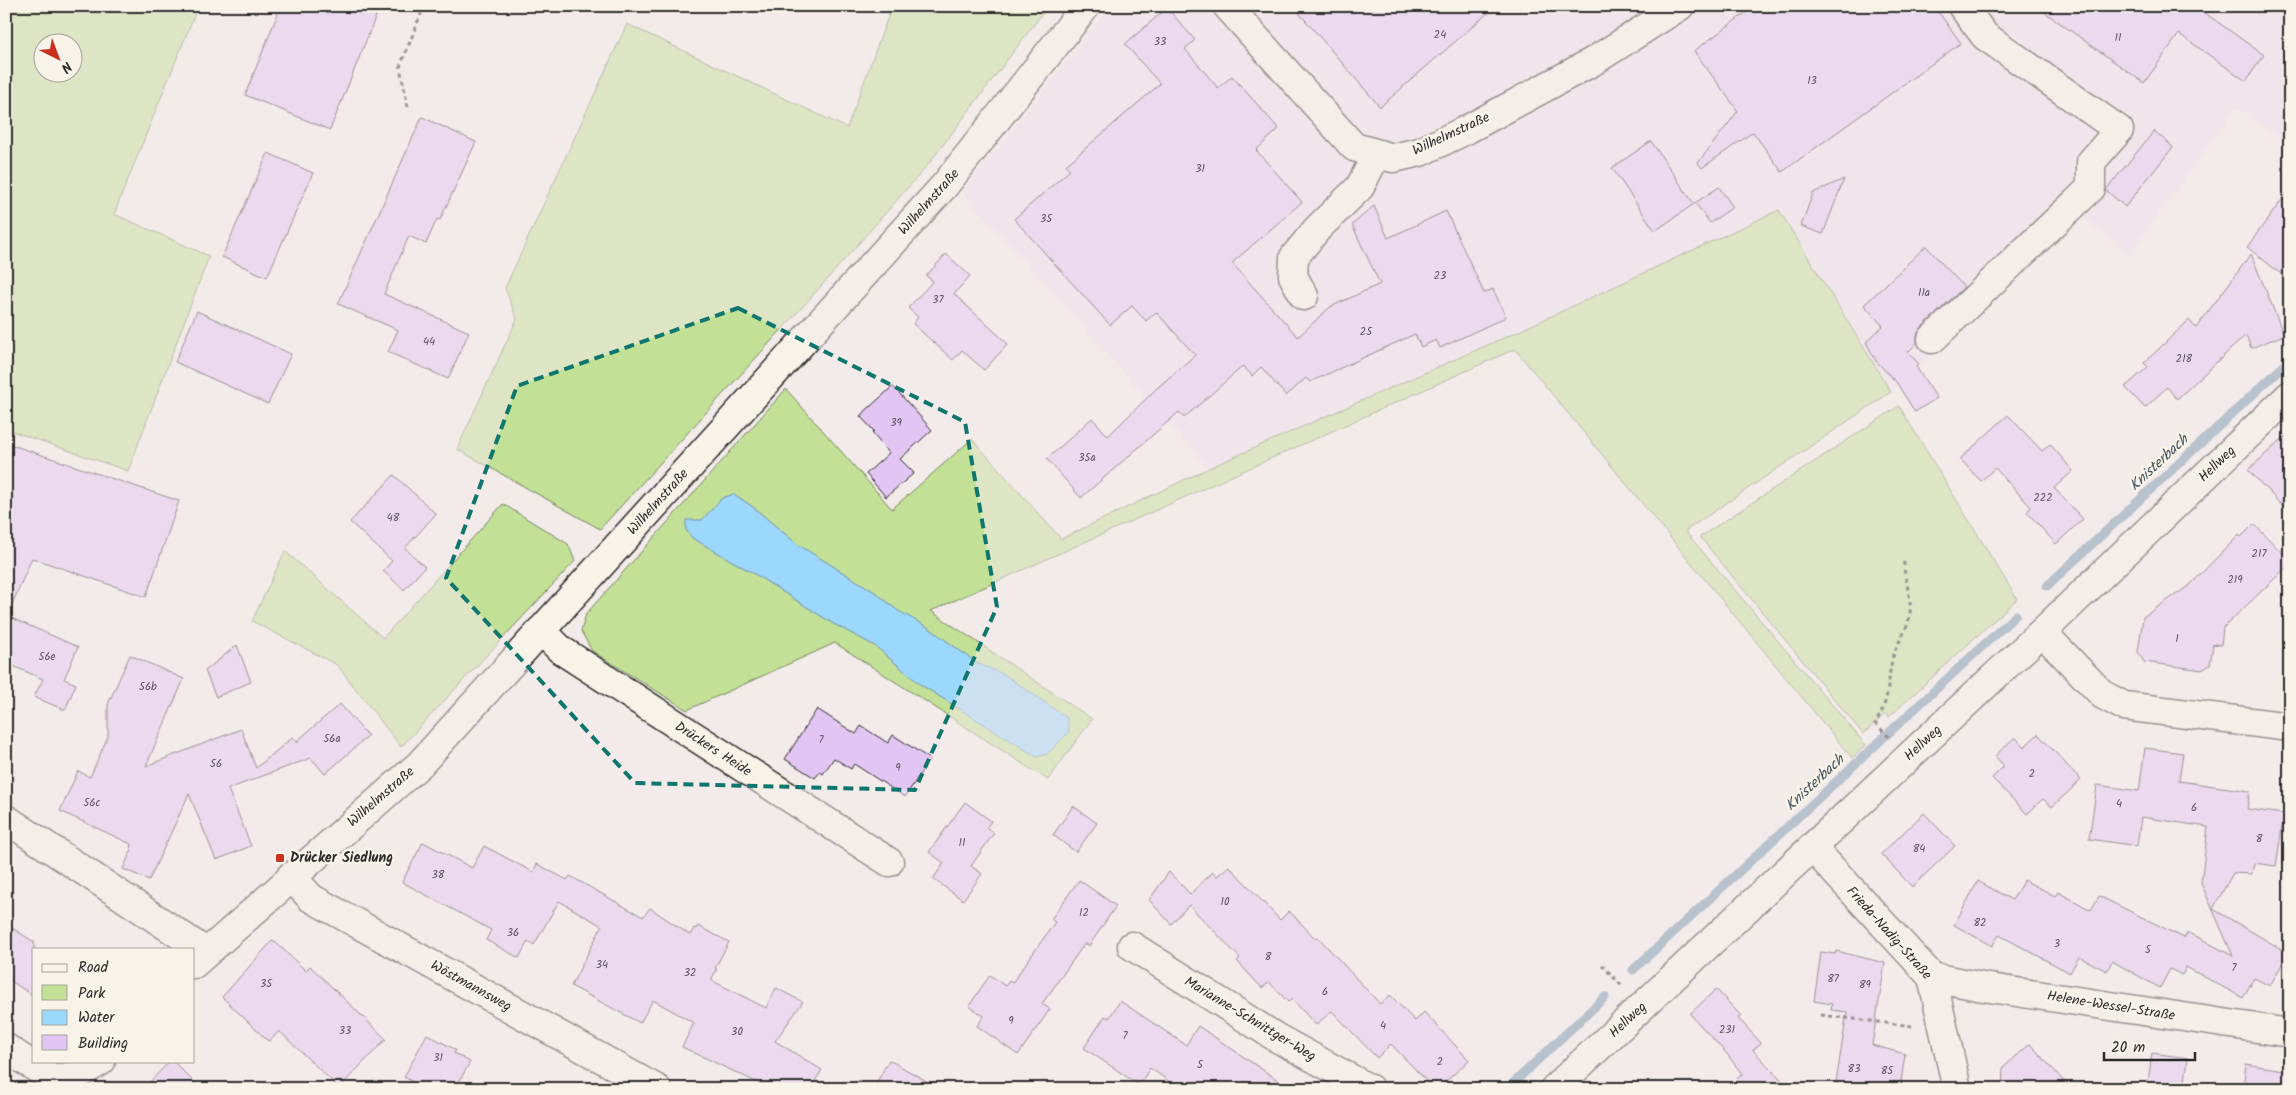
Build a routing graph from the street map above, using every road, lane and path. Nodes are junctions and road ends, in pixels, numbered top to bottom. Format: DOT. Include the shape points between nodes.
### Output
graph roads {
  1 [pos="424,6"];
  2 [pos="1086,6"];
  3 [pos="1227,6"];
  4 [pos="1680,6"];
  5 [pos="1962,6"];
  6 [pos="408,107"];
  7 [pos="1376,155"];
  8 [pos="1304,296"];
  9 [pos="1932,339"];
  10 [pos="2290,394"];
  11 [pos="1904,560"];
  12 [pos="541,630"];
  13 [pos="2042,632"];
  14 [pos="1875,723"];
  15 [pos="2290,727"];
  16 [pos="6,819"];
  17 [pos="1812,847"];
  18 [pos="888,862"];
  19 [pos="291,876"];
  20 [pos="1132,946"];
  21 [pos="186,948"];
  22 [pos="200,958"];
  23 [pos="1602,965"];
  24 [pos="1611,974"];
  25 [pos="1932,977"];
  26 [pos="1821,1015"];
  27 [pos="1943,1024"];
  28 [pos="2290,1034"];
  29 [pos="6,1048"];
  30 [pos="100,1062"];
  31 [pos="76,1082"];
  32 [pos="657,1089"];
  33 [pos="1370,1089"];
  34 [pos="1554,1089"];
  35 [pos="1957,1089"];
  1 -- 6 [label="path" via="400,67"];
  2 -- 12 [label="street, Wilhelmstraße" via="946,185"];
  3 -- 7 [label="street, Wilhelmstraße" via="1354,147"];
  4 -- 7 [label="street, Wilhelmstraße" via="1592,62 1466,130 1420,152 1392,158"];
  5 -- 9 [label="street" via="1985,36 2118,130 2091,162 2091,188"];
  7 -- 8 [label="street" via="1360,187 1294,257 1293,276"];
  10 -- 13 [label="street, Hellweg"];
  11 -- 14 [label="path" via="1904,576 1911,601 1910,616 1894,655 1886,704"];
  12 -- 18 [label="street, Drückers Heide" via="561,650"];
  12 -- 19 [label="street, Wilhelmstraße" via="420,764"];
  13 -- 15 [label="street" via="2103,695 2124,706"];
  13 -- 17 [label="street, Hellweg"];
  16 -- 21 [label="street"];
  17 -- 25 [label="street, Frieda-Nadig-Straße"];
  17 -- 34 [label="street, Hellweg"];
  19 -- 22 [label="street, Wilhelmstraße"];
  19 -- 32 [label="street, Wöstmannsweg" via="311,898"];
  20 -- 33 [label="street, Marianne-Schnittger-Weg" via="1277,1038"];
  23 -- 24 [label="path"];
  25 -- 27 [label="street, Frieda-Nadig-Straße"];
  25 -- 28 [label="street, Helene-Wessel-Straße"];
  26 -- 27 [label="path" via="1922,1027"];
  27 -- 35 [label="street, Frieda-Nadig-Straße"];
  29 -- 31 [label="street" via="53,1078"];
  30 -- 31 [label="street"];
}
